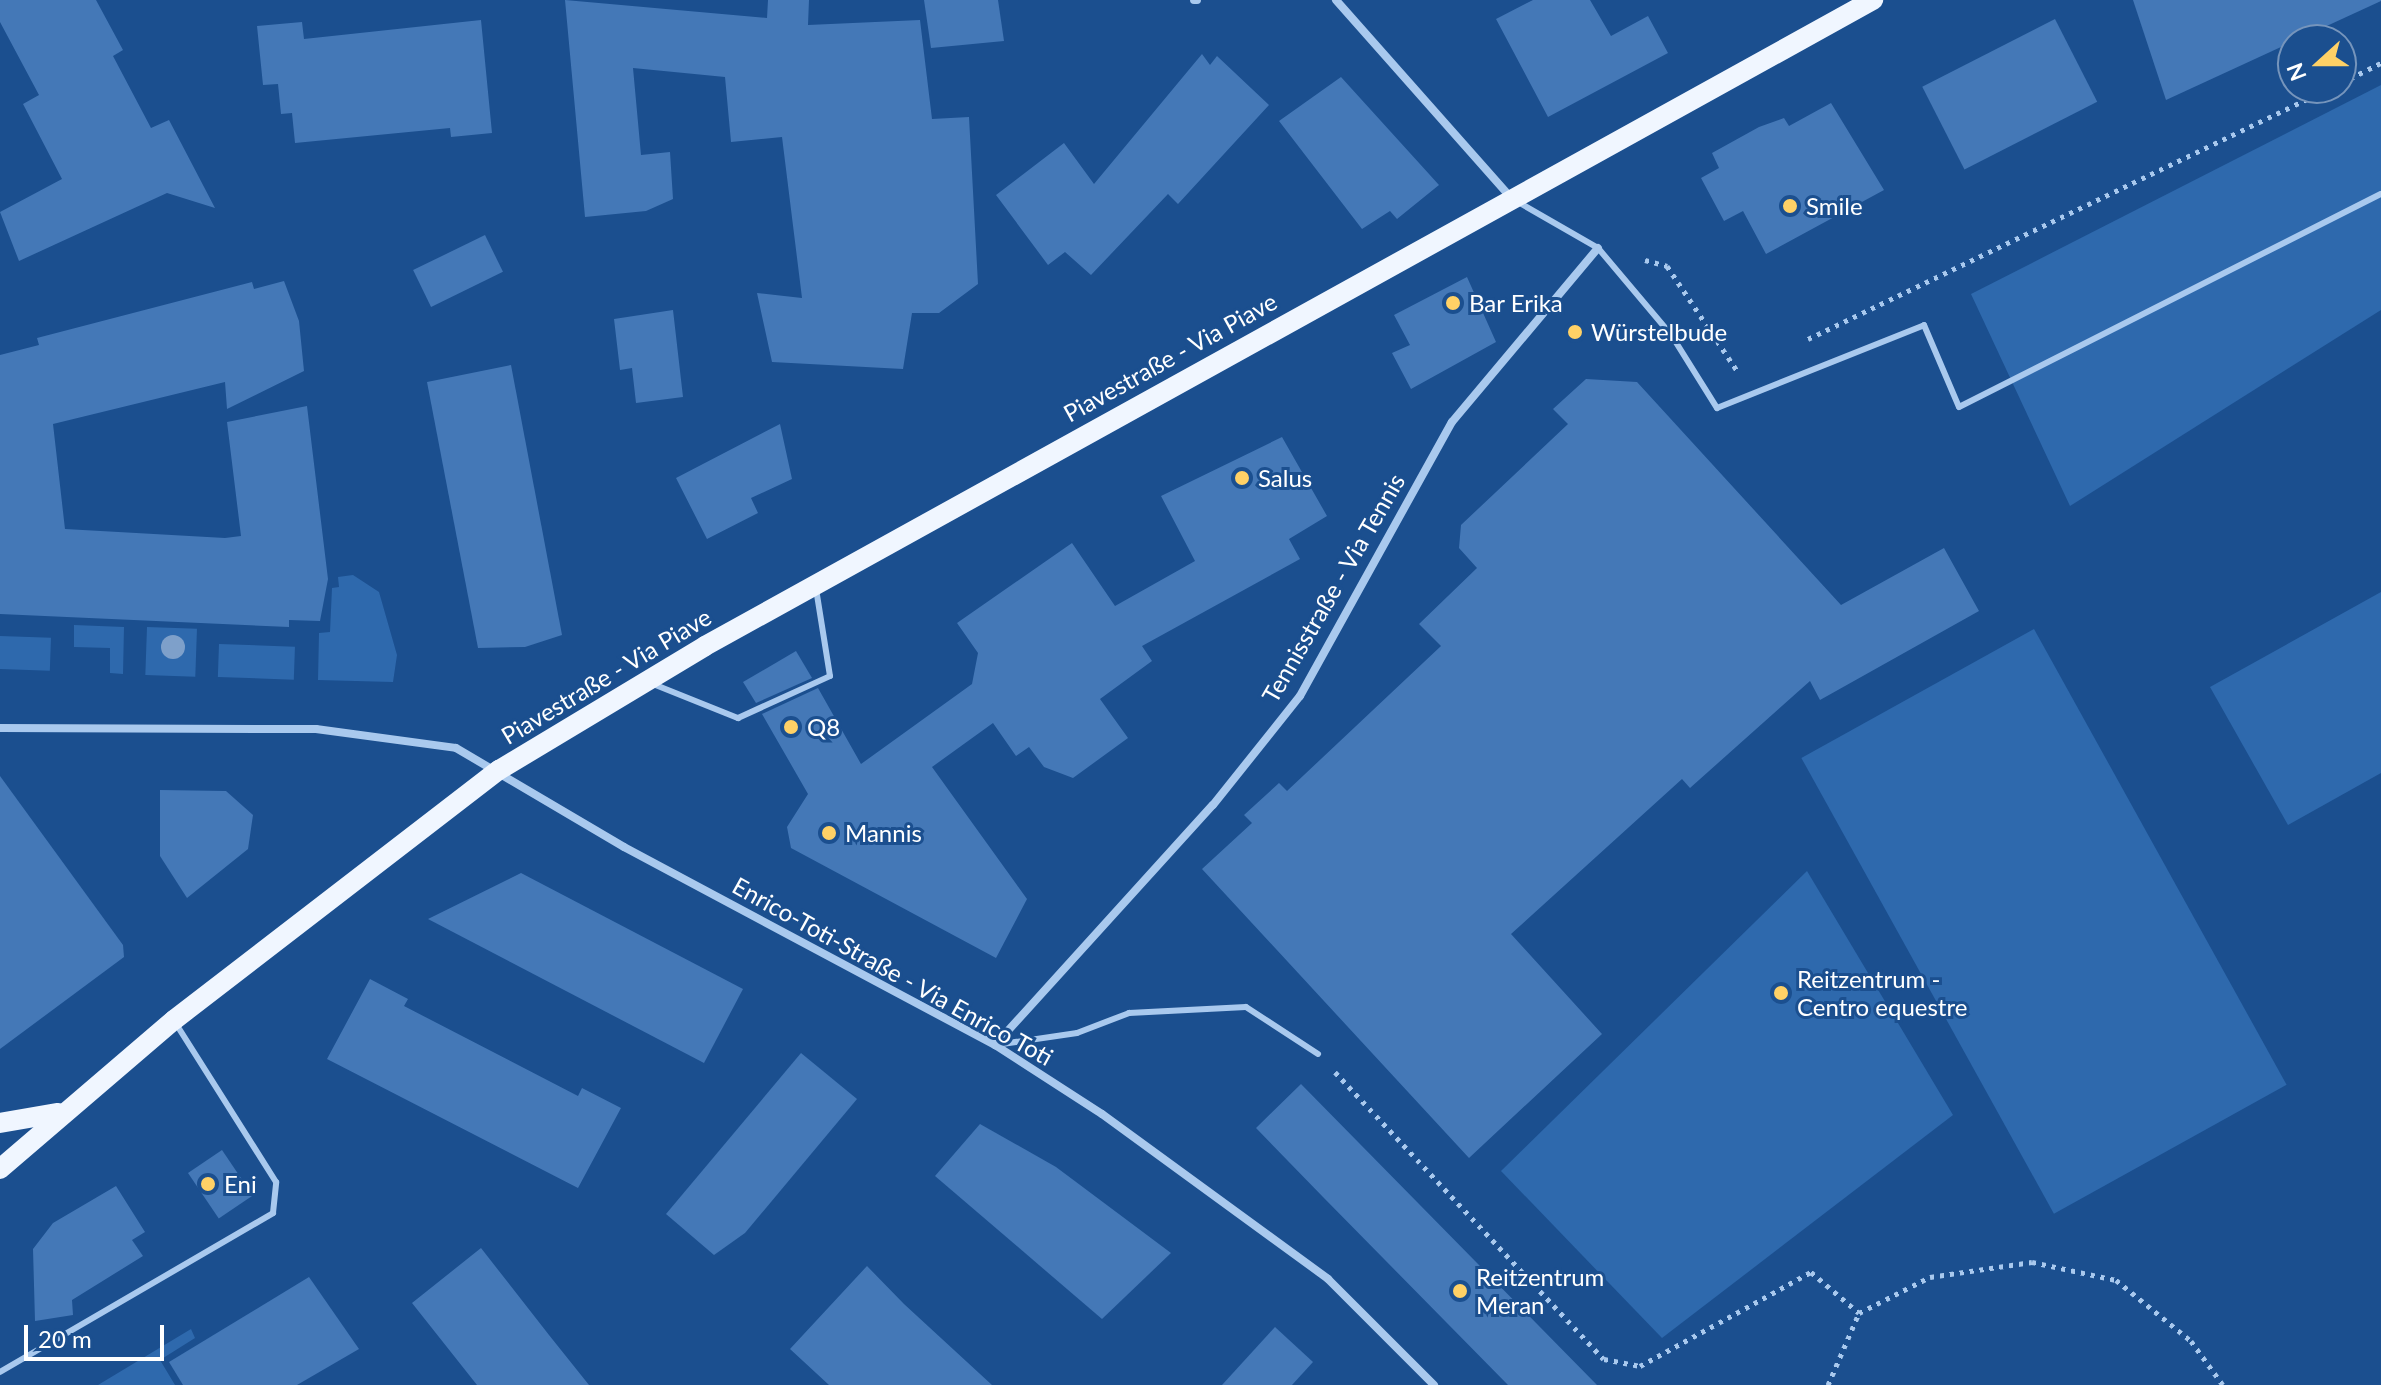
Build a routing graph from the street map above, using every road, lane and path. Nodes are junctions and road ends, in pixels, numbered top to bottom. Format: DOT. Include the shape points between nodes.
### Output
graph roads {
  1 [pos="1336,0"];
  2 [pos="1873,0"];
  3 [pos="2381,63"];
  4 [pos="2357,75"];
  5 [pos="2297,104"];
  6 [pos="2381,194"];
  7 [pos="1511,198"];
  8 [pos="1598,248"];
  9 [pos="1794,345"];
  10 [pos="1752,365"];
  11 [pos="816,584"];
  12 [pos="646,681"];
  13 [pos="0,728"];
  14 [pos="499,770"];
  15 [pos="174,1020"];
  16 [pos="995,1045"];
  17 [pos="1318,1054"];
  18 [pos="58,1113"];
  19 [pos="0,1123"];
  20 [pos="0,1169"];
  21 [pos="1859,1313"];
  22 [pos="0,1372"];
  23 [pos="1434,1385"];
  24 [pos="1828,1385"];
  25 [pos="2223,1385"];
  1 -- 7 [label="street"];
  2 -- 7 [label="main road, Piavestraße - Via Piave"];
  3 -- 4 [label="path"];
  5 -- 9 [label="path"];
  6 -- 8 [label="lane" via="1959,407 1924,325 1717,408 1672,336"];
  7 -- 8 [label="lane"];
  7 -- 11 [label="main road, Piavestraße - Via Piave"];
  8 -- 10 [label="path" via="1667,266 1738,372"];
  8 -- 16 [label="street, Tennisstraße - Via Tennis" via="1452,422 1300,696 1213,805"];
  11 -- 12 [label="main road, Piavestraße - Via Piave"];
  11 -- 12 [label="lane" via="830,676 738,718"];
  12 -- 14 [label="main road, Piavestraße - Via Piave"];
  13 -- 14 [label="street, Piavestraße - Via Piave" via="316,729 456,748"];
  14 -- 15 [label="main road, Piavestraße - Via Piave"];
  14 -- 16 [label="street, Enrico-Toti-Straße - Via Enrico Toti" via="624,847"];
  15 -- 18 [label="main road, Piavestraße - Via Piave"];
  15 -- 22 [label="lane" via="276,1182 273,1213"];
  16 -- 17 [label="lane" via="1077,1033 1129,1013 1246,1007"];
  16 -- 23 [label="street, Enrico-Toti-Straße - Via Enrico Toti" via="1328,1279"];
  17 -- 21 [label="path" via="1604,1359 1640,1366 1811,1272"];
  18 -- 19 [label="main road, Piavestraße - Via Piave"];
  18 -- 20 [label="main road, Piavestraße - Via Piave"];
  21 -- 24 [label="path"];
  21 -- 25 [label="path" via="1930,1277 2032,1262 2116,1280 2191,1341"];
}
